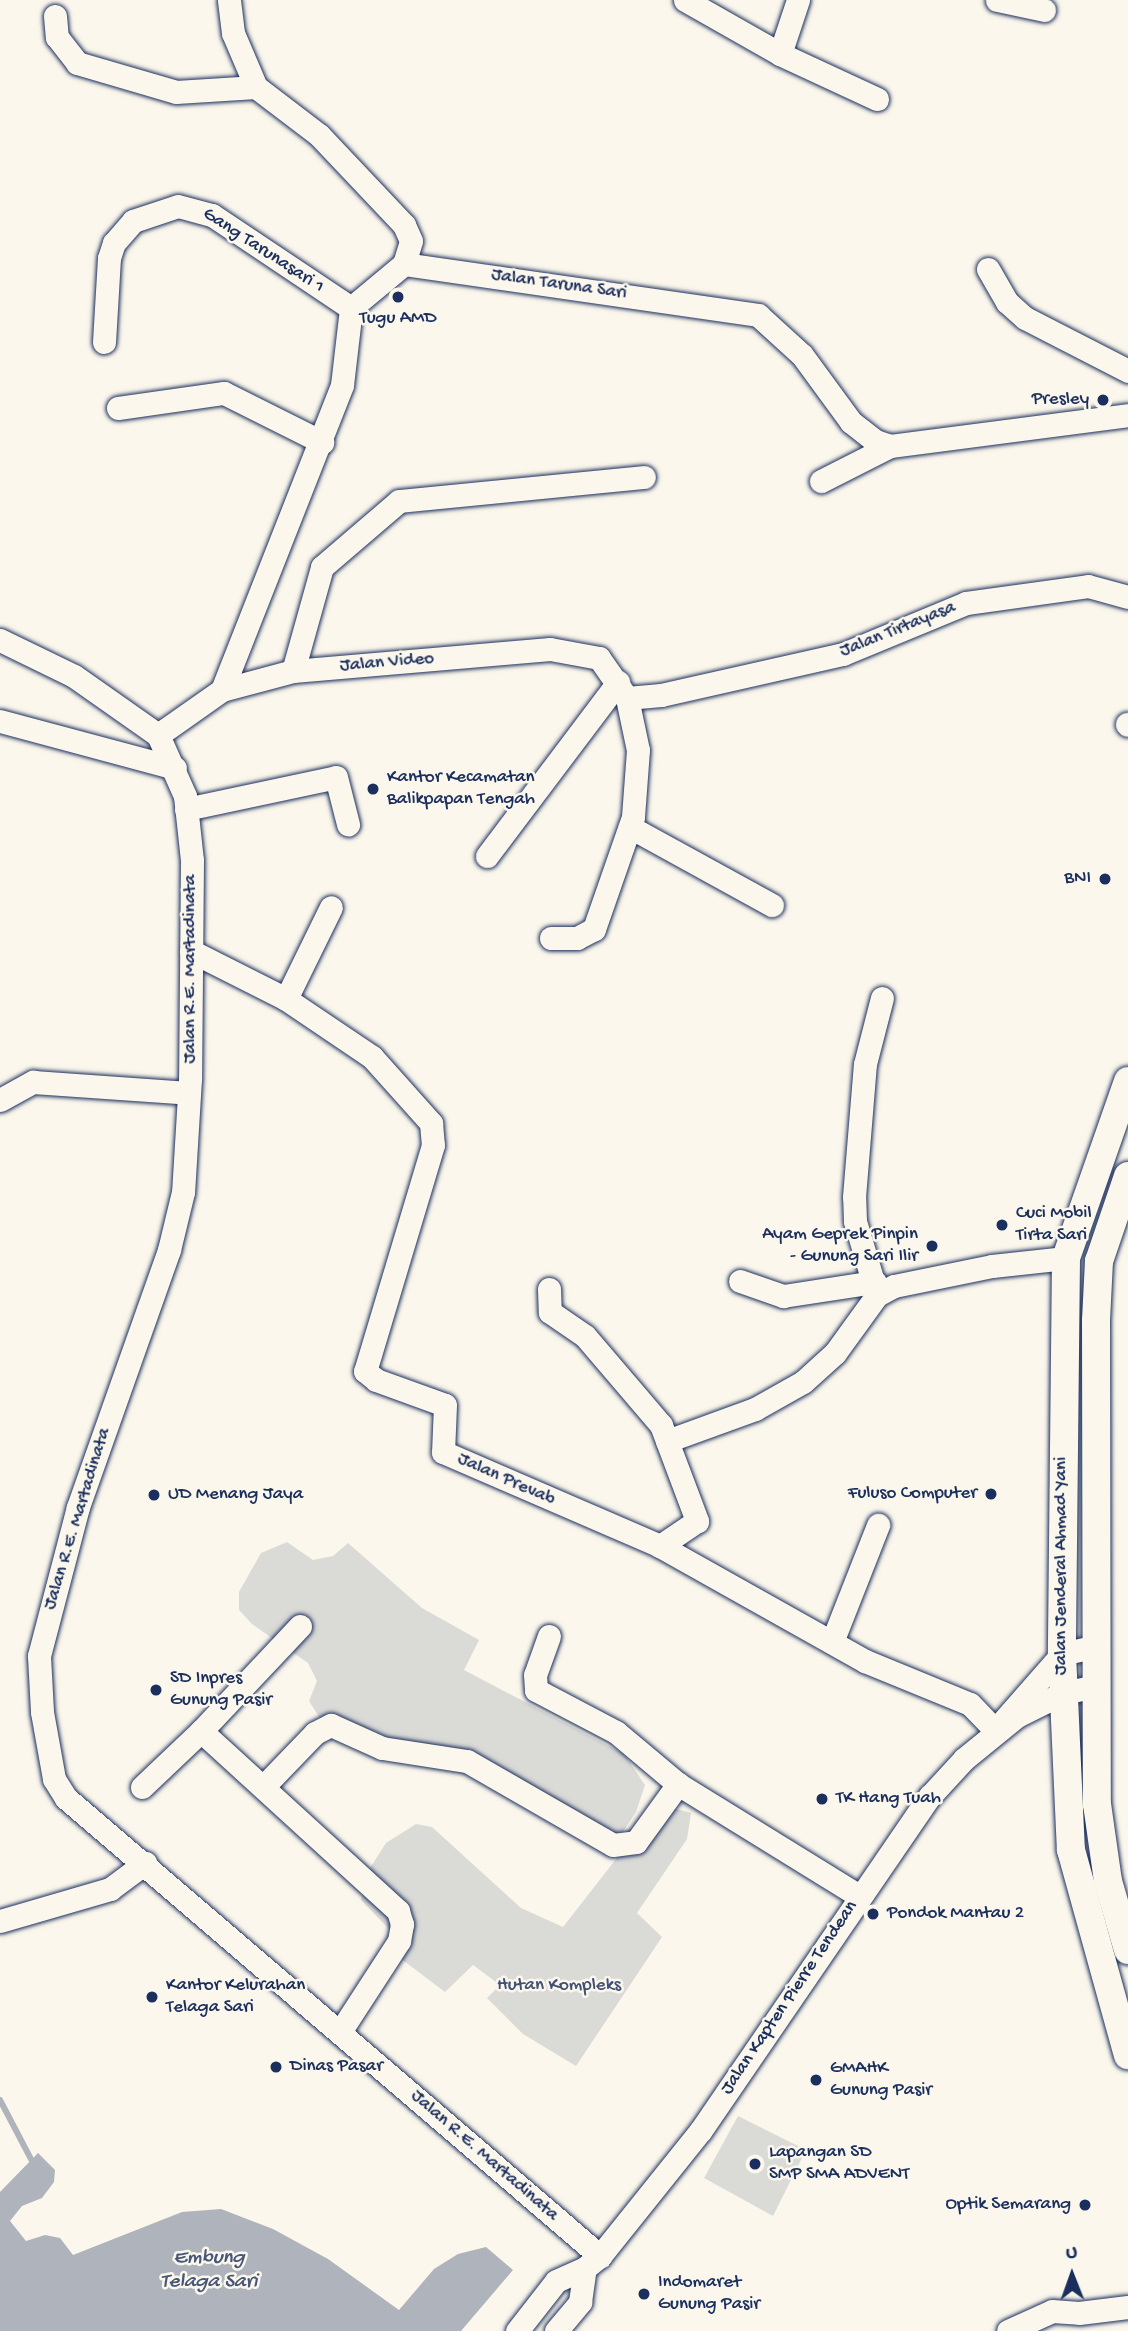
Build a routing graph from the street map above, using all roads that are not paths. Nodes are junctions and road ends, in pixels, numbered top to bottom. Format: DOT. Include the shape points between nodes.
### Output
graph roads {
  1 [pos="229,0"];
  2 [pos="685,0"];
  3 [pos="799,0"];
  4 [pos="997,0"];
  5 [pos="1044,10"];
  6 [pos="55,16"];
  7 [pos="780,54"];
  8 [pos="256,88"];
  9 [pos="877,99"];
  10 [pos="404,264"];
  11 [pos="988,269"];
  12 [pos="351,308"];
  13 [pos="104,342"];
  14 [pos="1128,371"];
  15 [pos="118,408"];
  16 [pos="1128,415"];
  17 [pos="322,442"];
  18 [pos="890,446"];
  19 [pos="644,477"];
  20 [pos="821,481"];
  21 [pos="1128,597"];
  22 [pos="0,640"];
  23 [pos="293,671"];
  24 [pos="222,690"];
  25 [pos="623,690"];
  26 [pos="0,721"];
  27 [pos="158,735"];
  28 [pos="174,768"];
  29 [pos="186,809"];
  30 [pos="348,824"];
  31 [pos="630,827"];
  32 [pos="487,856"];
  33 [pos="772,905"];
  34 [pos="331,907"];
  35 [pos="551,938"];
  36 [pos="191,951"];
  37 [pos="882,998"];
  38 [pos="286,999"];
  39 [pos="1128,1080"];
  40 [pos="190,1093"];
  41 [pos="0,1100"];
  42 [pos="1128,1176"];
  43 [pos="1066,1258"];
  44 [pos="740,1281"];
  45 [pos="549,1289"];
  46 [pos="876,1289"];
  47 [pos="667,1441"];
  48 [pos="878,1525"];
  49 [pos="660,1546"];
  50 [pos="300,1626"];
  51 [pos="549,1636"];
  52 [pos="832,1642"];
  53 [pos="1097,1646"];
  54 [pos="1062,1654"];
  55 [pos="1097,1686"];
  56 [pos="1063,1693"];
  57 [pos="201,1731"];
  58 [pos="996,1731"];
  59 [pos="678,1784"];
  60 [pos="142,1787"];
  61 [pos="263,1787"];
  62 [pos="145,1863"];
  63 [pos="859,1896"];
  64 [pos="0,1921"];
  65 [pos="1128,1950"];
  66 [pos="341,2032"];
  67 [pos="1128,2055"];
  68 [pos="592,2262"];
  69 [pos="1128,2307"];
  70 [pos="517,2331"];
  71 [pos="556,2331"];
  72 [pos="1008,2331"];
  1 -- 8 [label="street" via="233,33"];
  2 -- 7 [label="street"];
  3 -- 7 [label="street"];
  4 -- 5 [label="street"];
  6 -- 8 [label="street" via="57,37 77,63 176,92"];
  7 -- 9 [label="street"];
  8 -- 10 [label="street" via="319,135 404,225 411,241"];
  10 -- 12 [label="street"];
  10 -- 18 [label="street, Jalan Taruna Sari" via="758,314 802,355 850,422"];
  11 -- 14 [label="street" via="1007,302 1025,318"];
  12 -- 13 [label="street, Gang Tarunasari 1" via="212,215 178,206 133,221 114,243"];
  12 -- 17 [label="street" via="342,385"];
  15 -- 17 [label="street" via="224,393"];
  16 -- 18 [label="street"];
  17 -- 24 [label="street" via="287,517"];
  18 -- 20 [label="street"];
  19 -- 23 [label="street" via="399,501 322,567"];
  21 -- 25 [label="street, Jalan Tirtayasa" via="1088,586 966,603 843,654 661,695"];
  22 -- 27 [label="street, Jalan R.E. Martadinata" via="74,676"];
  23 -- 24 [label="street, Jalan Video"];
  23 -- 25 [label="street, Jalan Video" via="550,649 599,658"];
  24 -- 27 [label="street, Jalan Video"];
  25 -- 31 [label="street" via="638,750"];
  25 -- 32 [label="street"];
  26 -- 28 [label="street"];
  27 -- 28 [label="street, Jalan R.E. Martadinata"];
  28 -- 29 [label="street, Jalan R.E. Martadinata"];
  29 -- 30 [label="street" via="336,777"];
  29 -- 36 [label="street, Jalan R.E. Martadinata" via="192,860"];
  31 -- 33 [label="street"];
  31 -- 35 [label="street" via="594,929 577,938"];
  34 -- 38 [label="street"];
  36 -- 38 [label="street, Jalan Prevab"];
  36 -- 40 [label="street, Jalan R.E. Martadinata"];
  37 -- 46 [label="street" via="865,1064 854,1197 855,1221"];
  38 -- 49 [label="street, Jalan Prevab" via="372,1057 411,1096 434,1132 365,1371 376,1380 445,1405 443,1452"];
  39 -- 43 [label="main road, Jalan Jenderal Ahmad Yani"];
  40 -- 41 [label="street" via="33,1082"];
  40 -- 62 [label="street, Jalan R.E. Martadinata" via="183,1192 169,1250 78,1507 39,1657 47,1754 59,1790"];
  42 -- 53 [label="main road, Jalan Jenderal Ahmad Yani" via="1099,1273"];
  43 -- 46 [label="street" via="941,1274"];
  43 -- 54 [label="main road, Jalan Jenderal Ahmad Yani"];
  44 -- 46 [label="street" via="783,1296"];
  45 -- 47 [label="street" via="550,1312 584,1336 655,1415"];
  46 -- 47 [label="street" via="835,1353 803,1382 755,1409"];
  47 -- 49 [label="street" via="697,1521"];
  48 -- 52 [label="street"];
  49 -- 52 [label="street, Jalan Prevab"];
  50 -- 57 [label="street"];
  51 -- 59 [label="street" via="535,1675 537,1690 615,1732"];
  52 -- 58 [label="street, Jalan Prevab" via="970,1704"];
  53 -- 54 [label="street"];
  53 -- 55 [label="main road, Jalan Jenderal Ahmad Yani"];
  54 -- 56 [label="main road, Jalan Jenderal Ahmad Yani"];
  54 -- 58 [label="street, Jalan Kapten Pierre Tendean"];
  55 -- 56 [label="street, Jalan Kapten Pierre Tendean"];
  55 -- 65 [label="main road, Jalan Jenderal Ahmad Yani" via="1098,1810 1108,1881"];
  56 -- 58 [label="street, Jalan Kapten Pierre Tendean"];
  56 -- 67 [label="main road, Jalan Jenderal Ahmad Yani" via="1071,1850"];
  57 -- 60 [label="street"];
  57 -- 61 [label="street"];
  58 -- 63 [label="street, Jalan Kapten Pierre Tendean" via="930,1796"];
  59 -- 61 [label="street" via="636,1842 613,1845 467,1761 382,1748 329,1725 315,1733"];
  59 -- 63 [label="street"];
  61 -- 66 [label="street" via="394,1905 401,1918 399,1941"];
  62 -- 64 [label="street" via="110,1889"];
  62 -- 66 [label="street, Jalan R.E. Martadinata"];
  63 -- 68 [label="street, Jalan Kapten Pierre Tendean" via="701,2130"];
  66 -- 68 [label="street, Jalan R.E. Martadinata"];
  68 -- 70 [label="street, Jalan Kapten Pierre Tendean" via="556,2281"];
  68 -- 71 [label="street, Jalan Kapten Pierre Tendean" via="580,2302"];
  69 -- 72 [label="street" via="1052,2311"];
}
